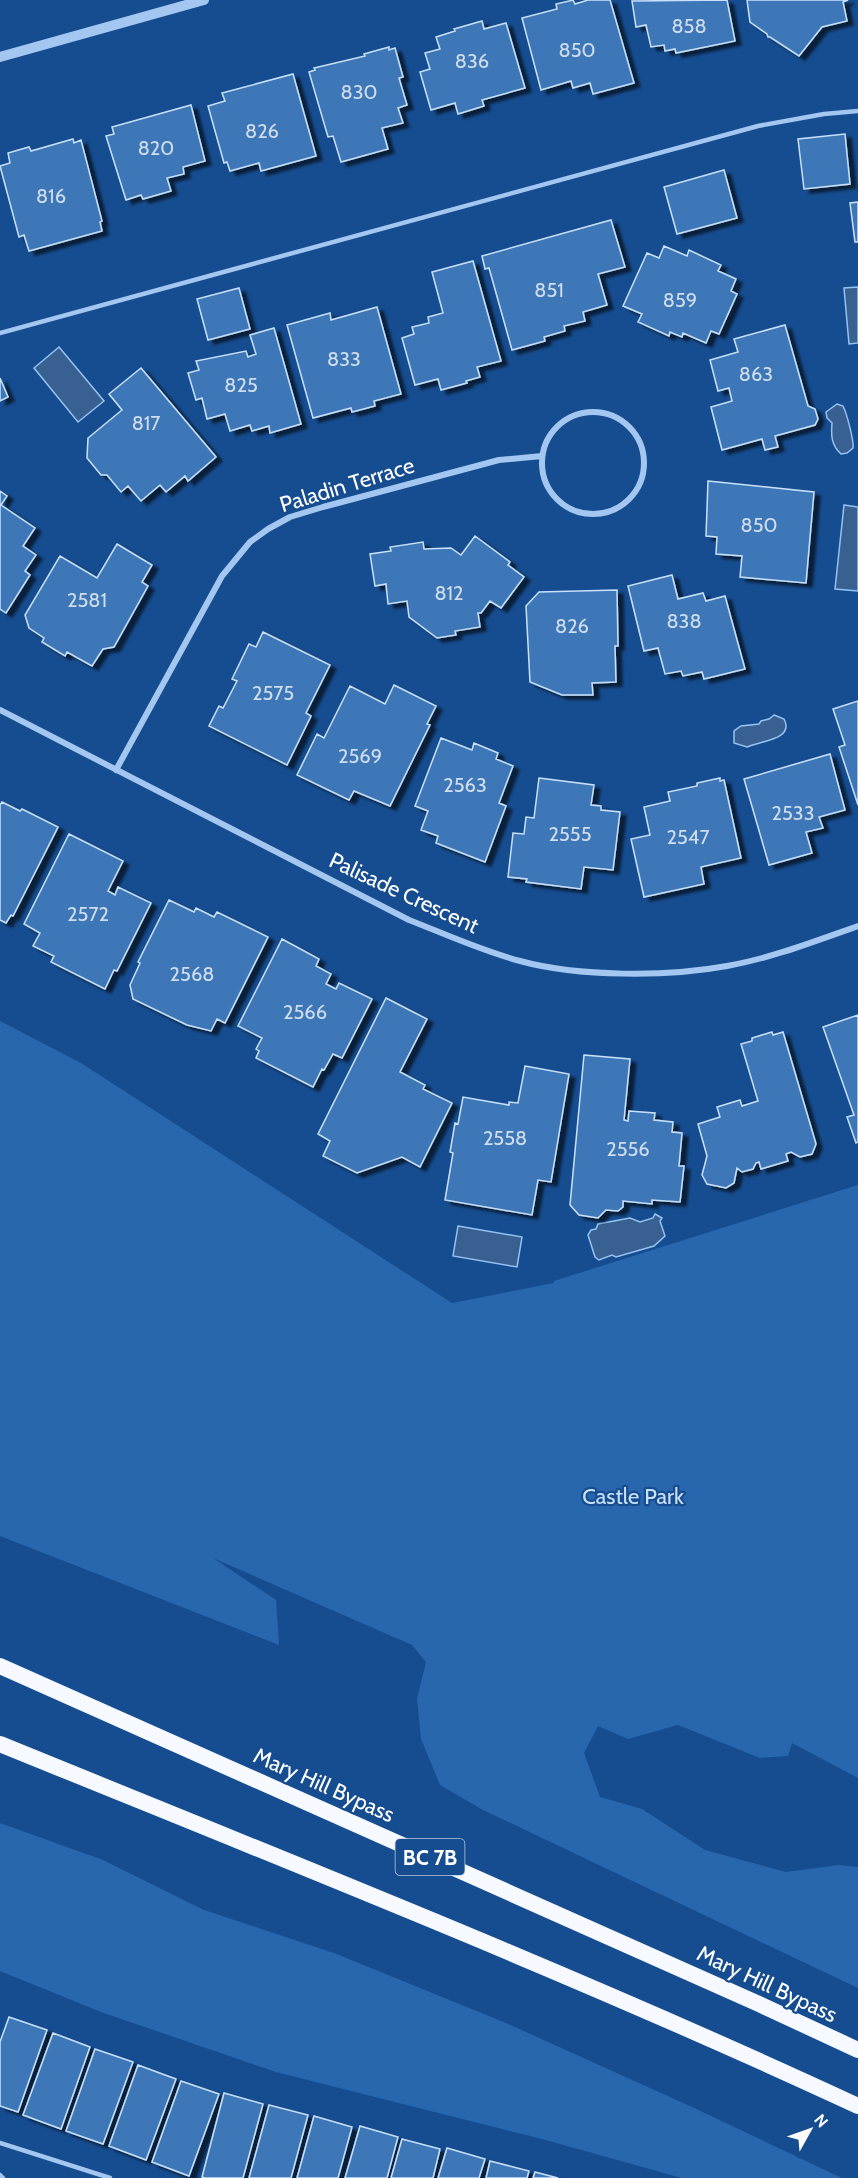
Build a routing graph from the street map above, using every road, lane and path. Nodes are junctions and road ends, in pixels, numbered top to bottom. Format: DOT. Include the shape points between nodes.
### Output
graph roads {
  1 [pos="204,0"];
  2 [pos="0,57"];
  3 [pos="858,111"];
  4 [pos="0,333"];
  5 [pos="542,456"];
  6 [pos="0,710"];
  7 [pos="116,770"];
  8 [pos="858,927"];
  9 [pos="0,1666"];
  10 [pos="0,1744"];
  11 [pos="858,2050"];
  12 [pos="858,2106"];
  13 [pos="0,2143"];
  14 [pos="110,2178"];
  1 -- 2 [label="street"];
  3 -- 4 [label="lane" via="758,126"];
  5 -- 5 [label="street" via="557,426 587,412 604,413 620,419 633,431 641,446 642,479 635,494 622,506 590,515 559,502 548,489 542,473"];
  5 -- 7 [label="street, Paladin Terrace" via="499,460 322,507 290,517 250,542 222,576"];
  6 -- 7 [label="street, Palisade Crescent"];
  7 -- 8 [label="street, Palisade Crescent" via="409,920 520,961 569,970 647,974 716,967 785,951"];
  9 -- 11 [label="highway, Mary Hill Bypass / BC 7B"];
  10 -- 12 [label="highway, BC 7B" via="536,1963"];
  13 -- 14 [label="lane"];
}
